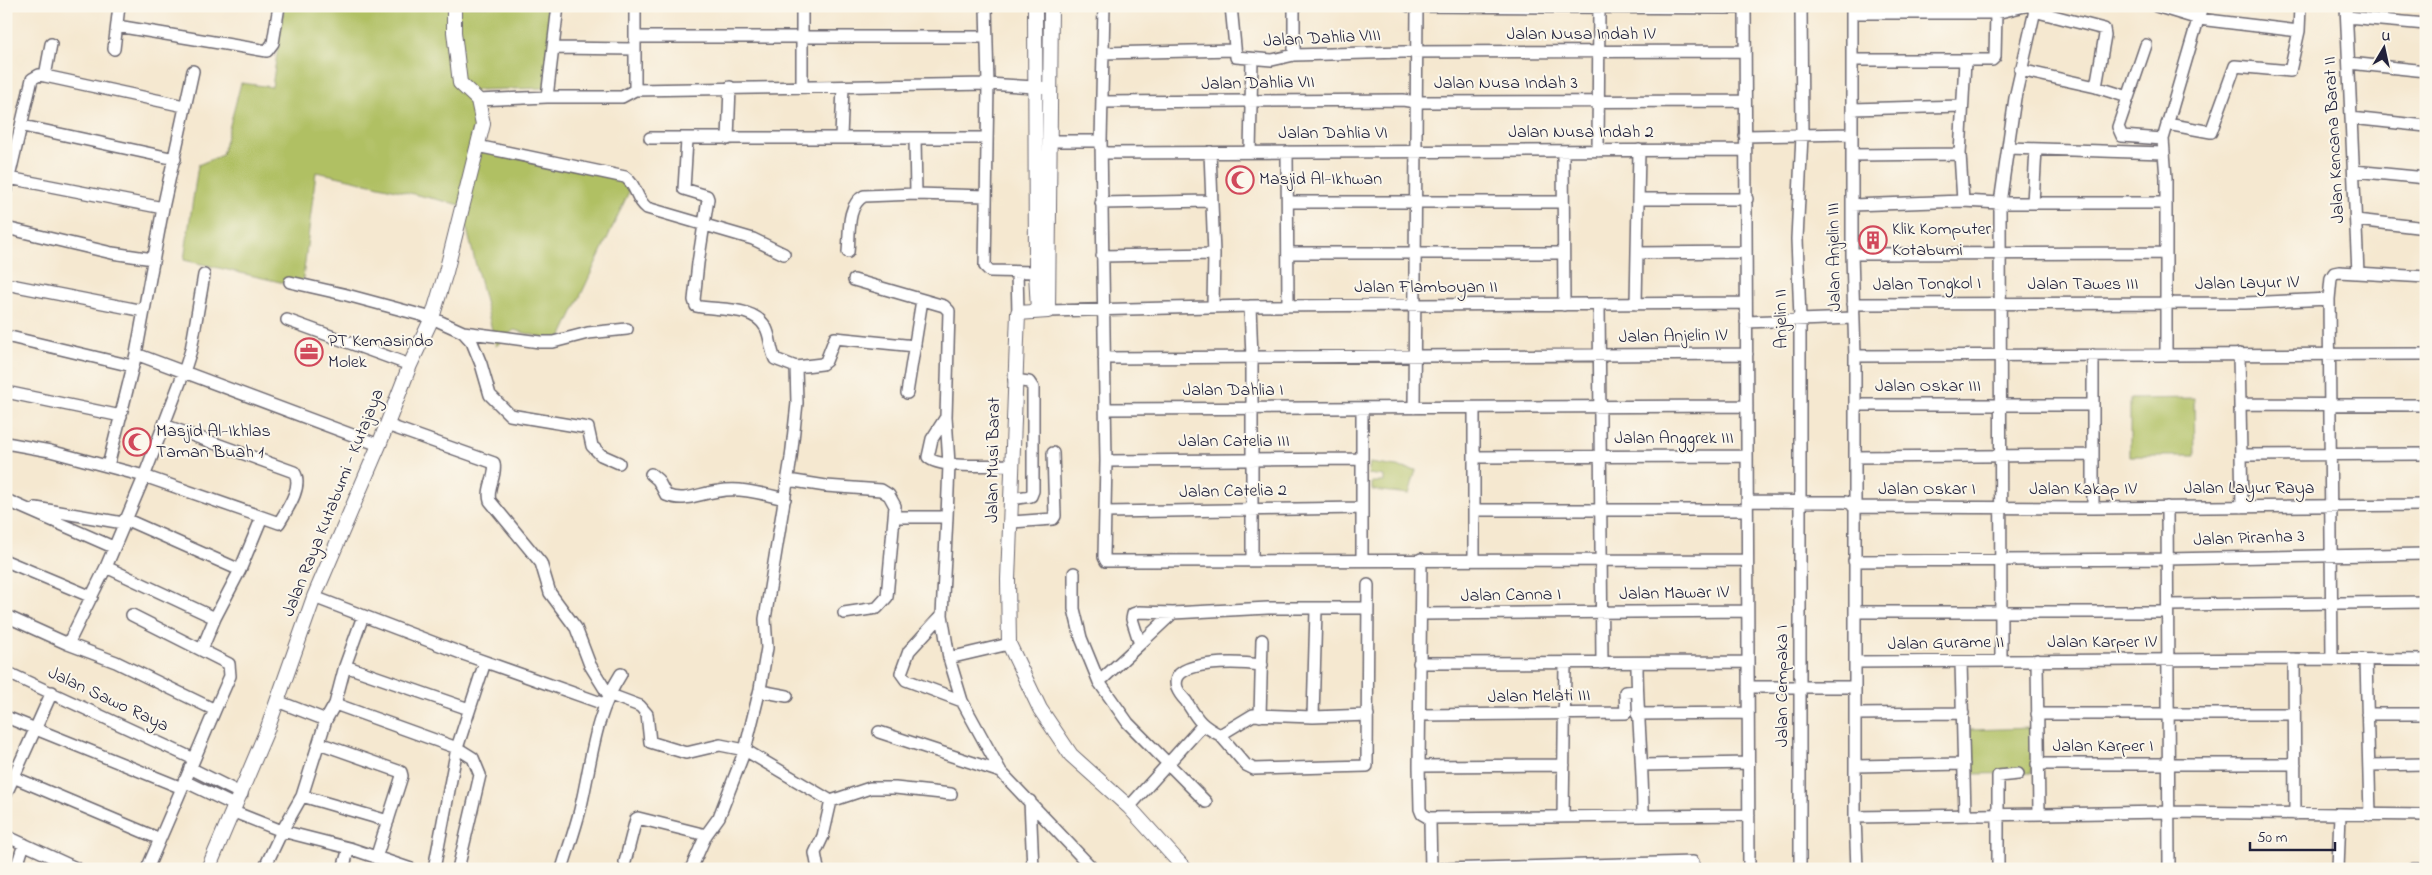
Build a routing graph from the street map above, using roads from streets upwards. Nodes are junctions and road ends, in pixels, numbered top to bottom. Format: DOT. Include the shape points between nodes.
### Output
graph roads {
  1 [pos="119,6"];
  2 [pos="279,6"];
  3 [pos="454,6"];
  4 [pos="558,6"];
  5 [pos="635,6"];
  6 [pos="802,6"];
  7 [pos="986,6"];
  8 [pos="1036,6"];
  9 [pos="1051,6"];
  10 [pos="1104,6"];
  11 [pos="1231,6"];
  12 [pos="1294,6"];
  13 [pos="1801,6"];
  14 [pos="2156,6"];
  15 [pos="2202,6"];
  16 [pos="2300,6"];
  17 [pos="1414,7"];
  18 [pos="1599,7"];
  19 [pos="1745,7"];
  20 [pos="2032,8"];
  21 [pos="1852,10"];
  22 [pos="2346,12"];
  23 [pos="1996,13"];
  24 [pos="2199,19"];
  25 [pos="2426,24"];
  26 [pos="117,26"];
  27 [pos="2299,31"];
  28 [pos="635,37"];
  29 [pos="802,37"];
  30 [pos="986,37"];
  31 [pos="51,44"];
  32 [pos="2146,45"];
  33 [pos="554,48"];
  34 [pos="114,49"];
  35 [pos="636,49"];
  36 [pos="1234,50"];
  37 [pos="1745,51"];
  38 [pos="1598,52"];
  39 [pos="1417,53"];
  40 [pos="1103,54"];
  41 [pos="1294,55"];
  42 [pos="1252,60"];
  43 [pos="1852,60"];
  44 [pos="1965,61"];
  45 [pos="2349,63"];
  46 [pos="2020,70"];
  47 [pos="2426,70"];
  48 [pos="193,71"];
  49 [pos="45,76"];
  50 [pos="988,84"];
  51 [pos="802,86"];
  52 [pos="842,86"];
  53 [pos="730,87"];
  54 [pos="2096,87"];
  55 [pos="1035,88"];
  56 [pos="1050,88"];
  57 [pos="635,90"];
  58 [pos="2128,96"];
  59 [pos="548,97"];
  60 [pos="478,100"];
  61 [pos="1250,101"];
  62 [pos="1598,101"];
  63 [pos="1745,101"];
  64 [pos="1102,102"];
  65 [pos="1415,102"];
  66 [pos="184,106"];
  67 [pos="1962,106"];
  68 [pos="1852,108"];
  69 [pos="2351,118"];
  70 [pos="2167,124"];
  71 [pos="23,126"];
  72 [pos="2426,126"];
  73 [pos="1852,134"];
  74 [pos="1802,135"];
  75 [pos="1745,136"];
  76 [pos="841,137"];
  77 [pos="650,138"];
  78 [pos="728,138"];
  79 [pos="915,138"];
  80 [pos="986,138"];
  81 [pos="687,140"];
  82 [pos="2163,140"];
  83 [pos="1050,141"];
  84 [pos="1101,141"];
  85 [pos="477,146"];
  86 [pos="2008,148"];
  87 [pos="2036,149"];
  88 [pos="1638,150"];
  89 [pos="1746,150"];
  90 [pos="1563,151"];
  91 [pos="1598,151"];
  92 [pos="1210,152"];
  93 [pos="1250,152"];
  94 [pos="1287,152"];
  95 [pos="1416,152"];
  96 [pos="1102,153"];
  97 [pos="1960,154"];
  98 [pos="2163,154"];
  99 [pos="1852,155"];
  100 [pos="174,159"];
  101 [pos="2354,171"];
  102 [pos="9,178"];
  103 [pos="2426,178"];
  104 [pos="6,190"];
  105 [pos="916,194"];
  106 [pos="986,196"];
  107 [pos="1639,199"];
  108 [pos="1747,199"];
  109 [pos="1211,201"];
  110 [pos="1962,201"];
  111 [pos="1288,202"];
  112 [pos="1414,202"];
  113 [pos="1563,202"];
  114 [pos="1102,203"];
  115 [pos="2000,203"];
  116 [pos="2033,203"];
  117 [pos="2165,203"];
  118 [pos="1852,205"];
  119 [pos="162,208"];
  120 [pos="2356,220"];
  121 [pos="704,224"];
  122 [pos="6,228"];
  123 [pos="2426,228"];
  124 [pos="848,252"];
  125 [pos="1414,252"];
  126 [pos="1746,252"];
  127 [pos="2000,252"];
  128 [pos="1288,253"];
  129 [pos="1563,253"];
  130 [pos="1637,253"];
  131 [pos="2166,253"];
  132 [pos="784,254"];
  133 [pos="1214,254"];
  134 [pos="1852,254"];
  135 [pos="1102,256"];
  136 [pos="153,259"];
  137 [pos="1017,272"];
  138 [pos="1036,272"];
  139 [pos="2358,273"];
  140 [pos="204,275"];
  141 [pos="2426,277"];
  142 [pos="854,280"];
  143 [pos="290,282"];
  144 [pos="6,284"];
  145 [pos="2329,299"];
  146 [pos="922,300"];
  147 [pos="2000,302"];
  148 [pos="1746,303"];
  149 [pos="2166,303"];
  150 [pos="1636,304"];
  151 [pos="1853,304"];
  152 [pos="1564,305"];
  153 [pos="1599,305"];
  154 [pos="1213,306"];
  155 [pos="1250,306"];
  156 [pos="1288,306"];
  157 [pos="1414,306"];
  158 [pos="1105,310"];
  159 [pos="1043,311"];
  160 [pos="144,312"];
  161 [pos="1018,313"];
  162 [pos="432,318"];
  163 [pos="1853,318"];
  164 [pos="1800,319"];
  165 [pos="287,320"];
  166 [pos="1746,322"];
  167 [pos="627,329"];
  168 [pos="463,332"];
  169 [pos="6,336"];
  170 [pos="915,346"];
  171 [pos="2330,353"];
  172 [pos="136,354"];
  173 [pos="1747,354"];
  174 [pos="2000,354"];
  175 [pos="2166,354"];
  176 [pos="2239,354"];
  177 [pos="2426,354"];
  178 [pos="1599,355"];
  179 [pos="2093,355"];
  180 [pos="1855,356"];
  181 [pos="1414,357"];
  182 [pos="1104,358"];
  183 [pos="1252,358"];
  184 [pos="410,365"];
  185 [pos="132,366"];
  186 [pos="796,367"];
  187 [pos="184,372"];
  188 [pos="1014,380"];
  189 [pos="6,392"];
  190 [pos="908,393"];
  191 [pos="2240,404"];
  192 [pos="2331,404"];
  193 [pos="2426,404"];
  194 [pos="1855,405"];
  195 [pos="2001,405"];
  196 [pos="2093,405"];
  197 [pos="1747,406"];
  198 [pos="1600,407"];
  199 [pos="1250,408"];
  200 [pos="1362,408"];
  201 [pos="1414,408"];
  202 [pos="1474,408"];
  203 [pos="1105,409"];
  204 [pos="121,416"];
  205 [pos="946,418"];
  206 [pos="164,425"];
  207 [pos="387,425"];
  208 [pos="6,443"];
  209 [pos="379,445"];
  210 [pos="1053,453"];
  211 [pos="2331,454"];
  212 [pos="2426,454"];
  213 [pos="2093,455"];
  214 [pos="2241,455"];
  215 [pos="1474,456"];
  216 [pos="1600,456"];
  217 [pos="1748,456"];
  218 [pos="2001,456"];
  219 [pos="1854,457"];
  220 [pos="1251,459"];
  221 [pos="1362,459"];
  222 [pos="1106,461"];
  223 [pos="619,463"];
  224 [pos="949,464"];
  225 [pos="1013,465"];
  226 [pos="108,466"];
  227 [pos="651,474"];
  228 [pos="144,476"];
  229 [pos="788,480"];
  230 [pos="785,499"];
  231 [pos="1011,499"];
  232 [pos="6,500"];
  233 [pos="1801,503"];
  234 [pos="2426,505"];
  235 [pos="19,506"];
  236 [pos="1748,506"];
  237 [pos="2331,506"];
  238 [pos="2167,507"];
  239 [pos="2242,507"];
  240 [pos="1251,508"];
  241 [pos="1362,508"];
  242 [pos="1854,508"];
  243 [pos="2000,508"];
  244 [pos="2093,508"];
  245 [pos="1474,510"];
  246 [pos="1600,510"];
  247 [pos="1106,512"];
  248 [pos="262,517"];
  249 [pos="894,517"];
  250 [pos="947,517"];
  251 [pos="124,521"];
  252 [pos="1012,522"];
  253 [pos="113,547"];
  254 [pos="2332,554"];
  255 [pos="2426,554"];
  256 [pos="1252,559"];
  257 [pos="1362,559"];
  258 [pos="1421,560"];
  259 [pos="1474,560"];
  260 [pos="1601,560"];
  261 [pos="1747,560"];
  262 [pos="2001,560"];
  263 [pos="2167,560"];
  264 [pos="6,561"];
  265 [pos="1854,561"];
  266 [pos="106,567"];
  267 [pos="240,570"];
  268 [pos="1074,573"];
  269 [pos="1368,585"];
  270 [pos="92,597"];
  271 [pos="314,597"];
  272 [pos="2332,602"];
  273 [pos="2426,602"];
  274 [pos="1368,608"];
  275 [pos="2167,609"];
  276 [pos="1316,610"];
  277 [pos="1747,611"];
  278 [pos="2001,611"];
  279 [pos="1601,612"];
  280 [pos="1855,612"];
  281 [pos="844,613"];
  282 [pos="1173,613"];
  283 [pos="1420,614"];
  284 [pos="132,615"];
  285 [pos="942,615"];
  286 [pos="6,616"];
  287 [pos="363,616"];
  288 [pos="215,618"];
  289 [pos="1262,640"];
  290 [pos="68,644"];
  291 [pos="1009,644"];
  292 [pos="1140,644"];
  293 [pos="202,649"];
  294 [pos="949,658"];
  295 [pos="2294,658"];
  296 [pos="2332,659"];
  297 [pos="2001,660"];
  298 [pos="2037,660"];
  299 [pos="2168,660"];
  300 [pos="2366,660"];
  301 [pos="2426,660"];
  302 [pos="485,662"];
  303 [pos="1748,662"];
  304 [pos="1855,662"];
  305 [pos="1961,662"];
  306 [pos="1420,663"];
  307 [pos="1564,663"];
  308 [pos="1602,663"];
  309 [pos="1637,663"];
  310 [pos="1262,665"];
  311 [pos="345,666"];
  312 [pos="6,672"];
  313 [pos="621,674"];
  314 [pos="1099,682"];
  315 [pos="1748,687"];
  316 [pos="1801,687"];
  317 [pos="1855,687"];
  318 [pos="760,690"];
  319 [pos="1637,691"];
  320 [pos="52,692"];
  321 [pos="787,696"];
  322 [pos="606,699"];
  323 [pos="277,701"];
  324 [pos="962,701"];
  325 [pos="335,704"];
  326 [pos="468,709"];
  327 [pos="215,710"];
  328 [pos="1748,713"];
  329 [pos="1963,713"];
  330 [pos="1368,714"];
  331 [pos="1564,714"];
  332 [pos="1637,714"];
  333 [pos="1856,714"];
  334 [pos="2037,714"];
  335 [pos="2168,714"];
  336 [pos="2294,714"];
  337 [pos="2367,714"];
  338 [pos="2426,714"];
  339 [pos="1419,715"];
  340 [pos="1260,716"];
  341 [pos="6,717"];
  342 [pos="1314,717"];
  343 [pos="326,720"];
  344 [pos="1202,726"];
  345 [pos="36,729"];
  346 [pos="879,732"];
  347 [pos="1220,735"];
  348 [pos="318,743"];
  349 [pos="457,748"];
  350 [pos="745,750"];
  351 [pos="1169,763"];
  352 [pos="1749,763"];
  353 [pos="192,764"];
  354 [pos="1964,764"];
  355 [pos="2038,764"];
  356 [pos="2169,764"];
  357 [pos="2295,764"];
  358 [pos="2426,764"];
  359 [pos="1564,765"];
  360 [pos="1643,765"];
  361 [pos="2370,765"];
  362 [pos="1418,766"];
  363 [pos="1855,766"];
  364 [pos="1001,772"];
  365 [pos="2018,774"];
  366 [pos="9,775"];
  367 [pos="183,785"];
  368 [pos="6,794"];
  369 [pos="950,794"];
  370 [pos="302,796"];
  371 [pos="831,801"];
  372 [pos="1030,801"];
  373 [pos="1206,802"];
  374 [pos="237,804"];
  375 [pos="1129,807"];
  376 [pos="2169,812"];
  377 [pos="2039,813"];
  378 [pos="2295,814"];
  379 [pos="2340,814"];
  380 [pos="1642,815"];
  381 [pos="1749,815"];
  382 [pos="1966,815"];
  383 [pos="1997,815"];
  384 [pos="2370,815"];
  385 [pos="1564,816"];
  386 [pos="2426,816"];
  387 [pos="1855,817"];
  388 [pos="1429,818"];
  389 [pos="388,821"];
  390 [pos="282,831"];
  391 [pos="706,835"];
  392 [pos="6,836"];
  393 [pos="160,839"];
  394 [pos="24,844"];
  395 [pos="349,848"];
  396 [pos="376,858"];
  397 [pos="625,862"];
  398 [pos="1693,862"];
  399 [pos="389,866"];
  400 [pos="16,869"];
  401 [pos="78,869"];
  402 [pos="147,869"];
  403 [pos="208,869"];
  404 [pos="264,869"];
  405 [pos="343,869"];
  406 [pos="410,869"];
  407 [pos="434,869"];
  408 [pos="458,869"];
  409 [pos="562,869"];
  410 [pos="691,869"];
  411 [pos="818,869"];
  412 [pos="1032,869"];
  413 [pos="1093,869"];
  414 [pos="1185,869"];
  415 [pos="1431,869"];
  416 [pos="1442,869"];
  417 [pos="1750,869"];
  418 [pos="1800,869"];
  419 [pos="1857,869"];
  420 [pos="1998,869"];
  421 [pos="2169,869"];
  422 [pos="2338,869"];
  423 [pos="2413,869"];
  424 [pos="2426,869"];
  1 -- 26 [label="street"];
  2 -- 26 [label="street" via="273,43 267,51"];
  3 -- 60 [label="street" via="460,83"];
  4 -- 33 [label="street"];
  5 -- 28 [label="street"];
  6 -- 29 [label="street"];
  7 -- 30 [label="street"];
  8 -- 55 [label="street"];
  9 -- 56 [label="street"];
  10 -- 40 [label="street"];
  11 -- 36 [label="street"];
  12 -- 41 [label="street"];
  13 -- 74 [label="street, Anjelin II"];
  14 -- 24 [label="street"];
  15 -- 24 [label="street"];
  16 -- 27 [label="street"];
  17 -- 18 [label="street"];
  17 -- 39 [label="street"];
  18 -- 19 [label="street"];
  18 -- 38 [label="street"];
  19 -- 37 [label="street"];
  20 -- 23 [label="street"];
  20 -- 46 [label="street"];
  20 -- 54 [label="street" via="2104,29 2106,35"];
  21 -- 23 [label="street"];
  21 -- 43 [label="street, Jalan Anjelin III"];
  22 -- 25 [label="street"];
  22 -- 45 [label="street, Jalan Kencana Barat II"];
  23 -- 44 [label="street" via="1994,59"];
  24 -- 27 [label="street"];
  24 -- 70 [label="street"];
  26 -- 34 [label="street"];
  27 -- 70 [label="street" via="2290,71 2239,66 2232,69 2211,132"];
  28 -- 29 [label="street"];
  28 -- 35 [label="street"];
  29 -- 30 [label="street"];
  29 -- 51 [label="street"];
  30 -- 50 [label="street"];
  31 -- 49 [label="street"];
  32 -- 58 [label="street"];
  33 -- 35 [label="street"];
  33 -- 59 [label="street"];
  35 -- 57 [label="street"];
  36 -- 40 [label="street"];
  36 -- 42 [label="street, Jalan Dahlia VIII" via="1236,57"];
  37 -- 38 [label="street, Jalan Nusa Indah IV"];
  37 -- 63 [label="street"];
  38 -- 39 [label="street, Jalan Nusa Indah IV"];
  38 -- 62 [label="street"];
  39 -- 41 [label="street, Jalan Dahlia VIII"];
  39 -- 65 [label="street"];
  40 -- 64 [label="street"];
  41 -- 42 [label="street, Jalan Dahlia VIII"];
  42 -- 61 [label="street"];
  43 -- 44 [label="street"];
  43 -- 68 [label="street, Jalan Anjelin III"];
  44 -- 67 [label="street"];
  45 -- 47 [label="street"];
  45 -- 69 [label="street, Jalan Kencana Barat II"];
  46 -- 54 [label="street"];
  46 -- 86 [label="street"];
  48 -- 66 [label="street"];
  49 -- 66 [label="street"];
  49 -- 71 [label="street" via="32,79"];
  50 -- 52 [label="street"];
  50 -- 55 [label="street"];
  50 -- 80 [label="street"];
  51 -- 52 [label="street"];
  51 -- 53 [label="street"];
  52 -- 76 [label="street"];
  53 -- 57 [label="street"];
  53 -- 78 [label="street"];
  54 -- 58 [label="street"];
  55 -- 56 [label="street"];
  55 -- 138 [label="street"];
  56 -- 83 [label="street"];
  57 -- 59 [label="street" via="622,98"];
  58 -- 82 [label="street" via="2118,127 2122,136"];
  59 -- 60 [label="street"];
  60 -- 85 [label="street, Jalan Raya Kutabumi - Kutajaya" via="483,124"];
  61 -- 64 [label="street, Jalan Dahlia VII"];
  61 -- 65 [label="street, Jalan Dahlia VII"];
  61 -- 93 [label="street"];
  62 -- 63 [label="street, Jalan Nusa Indah 3"];
  62 -- 65 [label="street, Jalan Nusa Indah 3"];
  62 -- 91 [label="street"];
  63 -- 75 [label="street"];
  64 -- 84 [label="street"];
  65 -- 95 [label="street"];
  66 -- 100 [label="street"];
  67 -- 68 [label="street"];
  67 -- 97 [label="street"];
  68 -- 73 [label="street, Jalan Anjelin III"];
  69 -- 72 [label="street"];
  69 -- 101 [label="street, Jalan Kencana Barat II"];
  70 -- 82 [label="street"];
  71 -- 100 [label="street"];
  71 -- 102 [label="street"];
  73 -- 74 [label="street"];
  73 -- 99 [label="street, Jalan Anjelin III"];
  74 -- 75 [label="street"];
  74 -- 164 [label="street, Anjelin II" via="1797,239"];
  75 -- 89 [label="street"];
  76 -- 78 [label="street"];
  76 -- 79 [label="street"];
  77 -- 81 [label="street"];
  78 -- 81 [label="street"];
  79 -- 80 [label="street"];
  79 -- 105 [label="street"];
  80 -- 106 [label="street"];
  81 -- 121 [label="street" via="684,189 707,196"];
  82 -- 98 [label="street"];
  83 -- 84 [label="street"];
  83 -- 159 [label="street"];
  84 -- 96 [label="street"];
  85 -- 121 [label="street" via="625,177 632,182 640,203 647,208"];
  85 -- 162 [label="street, Jalan Raya Kutabumi - Kutajaya"];
  86 -- 87 [label="street"];
  86 -- 115 [label="street"];
  87 -- 98 [label="street"];
  87 -- 116 [label="street"];
  88 -- 89 [label="street, Jalan Nusa Indah 2"];
  88 -- 91 [label="street, Jalan Nusa Indah 2"];
  88 -- 107 [label="street"];
  89 -- 108 [label="street"];
  90 -- 91 [label="street, Jalan Nusa Indah 2"];
  90 -- 95 [label="street, Jalan Nusa Indah 2"];
  90 -- 113 [label="street"];
  92 -- 93 [label="street, Jalan Dahlia VI"];
  92 -- 96 [label="street, Jalan Dahlia VI"];
  92 -- 109 [label="street"];
  93 -- 94 [label="street, Jalan Dahlia VI"];
  94 -- 95 [label="street, Jalan Dahlia VI"];
  94 -- 111 [label="street"];
  95 -- 112 [label="street"];
  96 -- 114 [label="street"];
  97 -- 99 [label="street"];
  97 -- 110 [label="street"];
  98 -- 117 [label="street"];
  99 -- 118 [label="street, Jalan Anjelin III"];
  100 -- 119 [label="street"];
  101 -- 103 [label="street"];
  101 -- 120 [label="street, Jalan Kencana Barat II"];
  102 -- 104 [label="street"];
  102 -- 119 [label="street"];
  105 -- 106 [label="street"];
  105 -- 124 [label="street" via="860,197 851,216"];
  106 -- 137 [label="street" via="985,266 990,271"];
  107 -- 108 [label="street"];
  107 -- 130 [label="street"];
  108 -- 126 [label="street"];
  109 -- 114 [label="street"];
  109 -- 133 [label="street"];
  110 -- 115 [label="street"];
  110 -- 118 [label="street"];
  111 -- 112 [label="street"];
  111 -- 128 [label="street"];
  112 -- 113 [label="street"];
  112 -- 125 [label="street"];
  113 -- 129 [label="street"];
  114 -- 135 [label="street"];
  115 -- 116 [label="street"];
  115 -- 127 [label="street"];
  116 -- 117 [label="street"];
  117 -- 131 [label="street"];
  118 -- 134 [label="street, Jalan Anjelin III"];
  119 -- 136 [label="street"];
  120 -- 123 [label="street"];
  120 -- 139 [label="street, Jalan Kencana Barat II"];
  121 -- 132 [label="street" via="753,239"];
  121 -- 186 [label="street" via="694,300 696,306 738,310 752,316 766,327 775,359"];
  122 -- 136 [label="street" via="112,253"];
  125 -- 128 [label="street"];
  125 -- 129 [label="street"];
  125 -- 157 [label="street"];
  126 -- 130 [label="street"];
  126 -- 148 [label="street"];
  127 -- 131 [label="street"];
  127 -- 134 [label="street"];
  127 -- 147 [label="street"];
  128 -- 156 [label="street"];
  129 -- 152 [label="street"];
  130 -- 150 [label="street"];
  131 -- 149 [label="street"];
  133 -- 135 [label="street"];
  133 -- 154 [label="street"];
  134 -- 151 [label="street, Jalan Anjelin III"];
  135 -- 158 [label="street"];
  136 -- 160 [label="street"];
  137 -- 138 [label="street"];
  137 -- 161 [label="street"];
  138 -- 159 [label="street"];
  139 -- 141 [label="street"];
  139 -- 145 [label="street" via="2332,275"];
  140 -- 187 [label="street"];
  142 -- 146 [label="street"];
  143 -- 162 [label="street"];
  144 -- 160 [label="street"];
  145 -- 149 [label="street, Jalan Layur IV"];
  145 -- 171 [label="street"];
  146 -- 170 [label="street"];
  146 -- 205 [label="street" via="944,306 949,311"];
  147 -- 149 [label="street, Jalan Tawes III"];
  147 -- 151 [label="street, Jalan Tongkol I"];
  147 -- 174 [label="street"];
  148 -- 150 [label="street, Jalan Flamboyan II"];
  148 -- 166 [label="street"];
  149 -- 175 [label="street"];
  150 -- 153 [label="street, Jalan Flamboyan II"];
  151 -- 163 [label="street, Jalan Anjelin III"];
  152 -- 153 [label="street, Jalan Flamboyan II"];
  152 -- 157 [label="street, Jalan Flamboyan II"];
  153 -- 178 [label="street"];
  154 -- 155 [label="street, Jalan Flamboyan II"];
  154 -- 158 [label="street, Jalan Flamboyan II"];
  155 -- 156 [label="street, Jalan Flamboyan II"];
  155 -- 183 [label="street"];
  156 -- 157 [label="street, Jalan Flamboyan II"];
  157 -- 181 [label="street"];
  158 -- 159 [label="street, Jalan Flamboyan II"];
  158 -- 182 [label="street"];
  159 -- 161 [label="street"];
  160 -- 172 [label="street"];
  161 -- 188 [label="street, Jalan Musi Barat"];
  162 -- 168 [label="street"];
  162 -- 184 [label="street, Jalan Raya Kutabumi - Kutajaya"];
  163 -- 164 [label="street"];
  163 -- 180 [label="street, Jalan Anjelin III"];
  164 -- 166 [label="street"];
  164 -- 233 [label="street, Anjelin II"];
  165 -- 184 [label="street"];
  166 -- 173 [label="street"];
  167 -- 168 [label="street" via="588,333 553,342"];
  168 -- 223 [label="street" via="472,342 490,395 498,405 510,414 588,428 592,446 601,455"];
  169 -- 185 [label="street"];
  170 -- 186 [label="street" via="838,338 831,343 822,364"];
  170 -- 190 [label="street"];
  171 -- 176 [label="street"];
  171 -- 177 [label="street"];
  171 -- 192 [label="street"];
  172 -- 185 [label="street"];
  172 -- 187 [label="street"];
  173 -- 178 [label="street, Jalan Anjelin IV"];
  173 -- 197 [label="street"];
  174 -- 179 [label="street"];
  174 -- 180 [label="street"];
  174 -- 195 [label="street"];
  175 -- 176 [label="street"];
  175 -- 179 [label="street"];
  176 -- 191 [label="street"];
  178 -- 181 [label="street, Jalan Anjelin IV"];
  178 -- 198 [label="street"];
  179 -- 196 [label="street"];
  180 -- 194 [label="street, Jalan Anjelin III"];
  181 -- 183 [label="street, Jalan Anjelin IV"];
  181 -- 201 [label="street"];
  182 -- 183 [label="street, Jalan Anjelin IV"];
  182 -- 203 [label="street"];
  183 -- 199 [label="street"];
  184 -- 207 [label="street, Jalan Raya Kutabumi - Kutajaya"];
  185 -- 204 [label="street"];
  186 -- 229 [label="street" via="797,403"];
  187 -- 206 [label="street"];
  187 -- 209 [label="street"];
  188 -- 225 [label="street, Jalan Musi Barat"];
  188 -- 231 [label="street" via="1029,382 1033,388 1033,491 1031,496"];
  189 -- 204 [label="street"];
  191 -- 192 [label="street"];
  191 -- 214 [label="street"];
  192 -- 193 [label="street"];
  192 -- 211 [label="street"];
  194 -- 195 [label="street, Jalan Oskar III"];
  194 -- 219 [label="street, Jalan Anjelin III"];
  195 -- 196 [label="street, Jalan Oskar III"];
  195 -- 218 [label="street"];
  196 -- 213 [label="street"];
  197 -- 198 [label="street, Jalan Dahlia I"];
  197 -- 217 [label="street"];
  198 -- 202 [label="street, Jalan Dahlia I"];
  198 -- 216 [label="street"];
  199 -- 200 [label="street, Jalan Dahlia I"];
  199 -- 203 [label="street, Jalan Dahlia I"];
  199 -- 220 [label="street"];
  200 -- 201 [label="street, Jalan Dahlia I"];
  200 -- 221 [label="street"];
  201 -- 202 [label="street, Jalan Dahlia I"];
  202 -- 215 [label="street"];
  203 -- 222 [label="street"];
  204 -- 226 [label="street"];
  205 -- 224 [label="street"];
  205 -- 224 [label="street" via="932,439 928,457"];
  206 -- 228 [label="street"];
  206 -- 248 [label="street" via="294,472 298,483 279,523"];
  207 -- 209 [label="street, Jalan Raya Kutabumi - Kutajaya"];
  207 -- 322 [label="street" via="494,464 488,495 490,501 541,564 550,593 576,628"];
  208 -- 226 [label="street"];
  209 -- 271 [label="street, Jalan Raya Kutabumi - Kutajaya"];
  210 -- 252 [label="street" via="1055,516 1053,519"];
  211 -- 212 [label="street"];
  211 -- 214 [label="street"];
  211 -- 237 [label="street"];
  213 -- 218 [label="street"];
  213 -- 244 [label="street"];
  214 -- 239 [label="street"];
  215 -- 216 [label="street, Jalan Anggrek III"];
  215 -- 245 [label="street"];
  216 -- 217 [label="street, Jalan Anggrek III"];
  216 -- 246 [label="street"];
  217 -- 236 [label="street"];
  218 -- 219 [label="street"];
  218 -- 243 [label="street"];
  219 -- 242 [label="street, Jalan Anjelin III"];
  220 -- 221 [label="street, Jalan Catelia III"];
  220 -- 222 [label="street, Jalan Catelia III"];
  220 -- 240 [label="street"];
  221 -- 241 [label="street"];
  222 -- 247 [label="street"];
  224 -- 225 [label="street"];
  224 -- 250 [label="street"];
  225 -- 231 [label="street, Jalan Musi Barat"];
  226 -- 228 [label="street"];
  227 -- 230 [label="street" via="666,495 678,500 720,490 748,490"];
  228 -- 248 [label="street"];
  228 -- 251 [label="street"];
  229 -- 230 [label="street"];
  229 -- 249 [label="street" via="881,490 895,506"];
  230 -- 318 [label="street" via="766,610 767,648"];
  231 -- 252 [label="street, Jalan Musi Barat"];
  232 -- 235 [label="street"];
  233 -- 236 [label="street, Jalan Oskar I"];
  233 -- 242 [label="street, Jalan Oskar I" via="1844,502"];
  233 -- 316 [label="street, Jalan Cempaka I"];
  234 -- 237 [label="street, Jalan Layur Raya"];
  235 -- 251 [label="street"];
  235 -- 253 [label="street"];
  236 -- 246 [label="street, Jalan Oskar I"];
  236 -- 261 [label="street"];
  237 -- 239 [label="street, Jalan Layur Raya"];
  237 -- 254 [label="street"];
  238 -- 239 [label="street, Jalan Layur Raya"];
  238 -- 244 [label="street, Jalan Kakap IV"];
  238 -- 263 [label="street"];
  240 -- 241 [label="street, Jalan Catelia 2"];
  240 -- 247 [label="street, Jalan Catelia 2"];
  240 -- 256 [label="street"];
  241 -- 257 [label="street"];
  242 -- 243 [label="street, Jalan Oskar I"];
  242 -- 265 [label="street, Jalan Anjelin III"];
  243 -- 244 [label="street, Jalan Kakap IV"];
  243 -- 262 [label="street"];
  245 -- 246 [label="street, Jalan Oskar I"];
  245 -- 259 [label="street"];
  246 -- 260 [label="street"];
  247 -- 256 [label="street" via="1106,561"];
  248 -- 267 [label="street"];
  249 -- 250 [label="street"];
  249 -- 281 [label="street" via="887,597 877,608"];
  250 -- 285 [label="street"];
  251 -- 253 [label="street"];
  251 -- 267 [label="street"];
  252 -- 291 [label="street, Jalan Musi Barat" via="1008,580"];
  253 -- 266 [label="street"];
  254 -- 255 [label="street, Jalan Piranha 3"];
  254 -- 263 [label="street, Jalan Piranha 3"];
  254 -- 272 [label="street"];
  256 -- 257 [label="street"];
  257 -- 258 [label="street"];
  258 -- 259 [label="street"];
  258 -- 283 [label="street"];
  259 -- 260 [label="street"];
  260 -- 261 [label="street"];
  260 -- 279 [label="street"];
  261 -- 277 [label="street"];
  262 -- 263 [label="street, Jalan Piranha 3"];
  262 -- 265 [label="street, Jalan Piranha 3"];
  262 -- 278 [label="street"];
  263 -- 275 [label="street"];
  264 -- 270 [label="street"];
  265 -- 280 [label="street, Jalan Anjelin III"];
  266 -- 270 [label="street"];
  266 -- 288 [label="street"];
  267 -- 288 [label="street"];
  268 -- 314 [label="street" via="1074,609 1081,638"];
  269 -- 274 [label="street"];
  270 -- 290 [label="street"];
  271 -- 287 [label="street"];
  271 -- 323 [label="street, Jalan Raya Kutabumi - Kutajaya"];
  272 -- 273 [label="street"];
  272 -- 275 [label="street"];
  272 -- 296 [label="street"];
  274 -- 276 [label="street"];
  274 -- 330 [label="street"];
  275 -- 278 [label="street"];
  275 -- 299 [label="street"];
  276 -- 282 [label="street" via="1268,608"];
  276 -- 342 [label="street"];
  277 -- 279 [label="street, Jalan Mawar IV"];
  277 -- 303 [label="street"];
  278 -- 280 [label="street"];
  278 -- 297 [label="street"];
  279 -- 283 [label="street, Jalan Canna I"];
  279 -- 308 [label="street"];
  280 -- 304 [label="street, Jalan Anjelin III"];
  282 -- 292 [label="street"];
  282 -- 292 [label="street" via="1134,614 1132,619"];
  283 -- 306 [label="street"];
  284 -- 293 [label="street"];
  285 -- 294 [label="street"];
  285 -- 324 [label="street" via="909,651 901,673 906,680"];
  286 -- 290 [label="street"];
  287 -- 302 [label="street"];
  287 -- 311 [label="street"];
  288 -- 293 [label="street"];
  289 -- 310 [label="street"];
  290 -- 327 [label="street" via="116,662"];
  291 -- 294 [label="street"];
  291 -- 375 [label="street, Jalan Musi Barat" via="1040,709 1071,755"];
  292 -- 314 [label="street"];
  293 -- 327 [label="street" via="229,664 230,676"];
  294 -- 324 [label="street"];
  295 -- 296 [label="street, Jalan Karper IV"];
  295 -- 299 [label="street, Jalan Karper IV"];
  295 -- 336 [label="street"];
  296 -- 300 [label="street, Jalan Karper IV"];
  297 -- 298 [label="street, Jalan Gurame II"];
  297 -- 305 [label="street, Jalan Gurame II"];
  298 -- 299 [label="street, Jalan Karper IV"];
  298 -- 334 [label="street"];
  299 -- 335 [label="street"];
  300 -- 301 [label="street, Jalan Karper IV"];
  300 -- 337 [label="street"];
  302 -- 322 [label="street"];
  302 -- 326 [label="street"];
  303 -- 309 [label="street"];
  303 -- 315 [label="street"];
  304 -- 305 [label="street, Jalan Gurame II"];
  304 -- 317 [label="street, Jalan Anjelin III"];
  305 -- 329 [label="street"];
  306 -- 307 [label="street"];
  306 -- 339 [label="street"];
  307 -- 308 [label="street"];
  307 -- 331 [label="street"];
  308 -- 309 [label="street"];
  309 -- 319 [label="street"];
  310 -- 340 [label="street"];
  310 -- 344 [label="street" via="1197,665 1184,670 1177,679 1177,688"];
  311 -- 325 [label="street"];
  311 -- 326 [label="street"];
  312 -- 320 [label="street, Jalan Sawo Raya"];
  313 -- 322 [label="street"];
  314 -- 351 [label="street" via="1128,723"];
  315 -- 316 [label="street"];
  315 -- 328 [label="street"];
  316 -- 317 [label="street"];
  316 -- 418 [label="street, Jalan Cempaka I"];
  317 -- 333 [label="street, Jalan Anjelin III"];
  318 -- 321 [label="street"];
  318 -- 350 [label="street"];
  319 -- 331 [label="street, Jalan Melati III" via="1625,692 1626,713"];
  319 -- 332 [label="street"];
  320 -- 345 [label="street"];
  320 -- 353 [label="street, Jalan Sawo Raya"];
  322 -- 350 [label="street" via="640,706 647,714 648,740 652,743 686,753 720,745"];
  322 -- 409 [label="street" via="580,811"];
  323 -- 343 [label="street"];
  323 -- 374 [label="street, Jalan Raya Kutabumi - Kutajaya"];
  324 -- 364 [label="street"];
  325 -- 343 [label="street"];
  325 -- 349 [label="street"];
  326 -- 349 [label="street"];
  327 -- 353 [label="street"];
  328 -- 332 [label="street"];
  328 -- 352 [label="street"];
  329 -- 333 [label="street"];
  329 -- 354 [label="street"];
  330 -- 342 [label="street"];
  330 -- 347 [label="street" via="1368,762 1362,768 1254,769 1246,765"];
  331 -- 339 [label="street, Jalan Melati III"];
  331 -- 359 [label="street"];
  332 -- 360 [label="street"];
  333 -- 363 [label="street, Jalan Anjelin III"];
  334 -- 335 [label="street"];
  334 -- 355 [label="street"];
  335 -- 336 [label="street"];
  335 -- 356 [label="street"];
  336 -- 357 [label="street"];
  337 -- 338 [label="street"];
  337 -- 361 [label="street"];
  339 -- 362 [label="street"];
  340 -- 342 [label="street"];
  340 -- 347 [label="street" via="1250,716"];
  341 -- 345 [label="street"];
  343 -- 348 [label="street"];
  344 -- 347 [label="street"];
  344 -- 351 [label="street"];
  345 -- 366 [label="street"];
  345 -- 367 [label="street"];
  346 -- 364 [label="street"];
  348 -- 370 [label="street"];
  348 -- 389 [label="street" via="401,772"];
  349 -- 407 [label="street"];
  349 -- 408 [label="street" via="473,758 480,776"];
  350 -- 371 [label="street"];
  350 -- 391 [label="street" via="719,817"];
  351 -- 373 [label="street"];
  351 -- 375 [label="street"];
  352 -- 360 [label="street"];
  352 -- 381 [label="street"];
  353 -- 367 [label="street"];
  353 -- 374 [label="street, Jalan Sawo Raya"];
  354 -- 363 [label="street"];
  354 -- 382 [label="street"];
  355 -- 356 [label="street, Jalan Karper I"];
  355 -- 377 [label="street"];
  356 -- 357 [label="street, Jalan Karper I"];
  356 -- 376 [label="street"];
  357 -- 378 [label="street"];
  358 -- 361 [label="street"];
  359 -- 362 [label="street"];
  359 -- 385 [label="street"];
  360 -- 380 [label="street"];
  361 -- 384 [label="street"];
  362 -- 388 [label="street" via="1420,809"];
  363 -- 387 [label="street, Jalan Anjelin III"];
  364 -- 372 [label="street"];
  365 -- 383 [label="street" via="1998,776"];
  366 -- 368 [label="street"];
  366 -- 393 [label="street"];
  367 -- 374 [label="street"];
  367 -- 393 [label="street"];
  369 -- 371 [label="street" via="870,788"];
  370 -- 389 [label="street"];
  370 -- 390 [label="street"];
  371 -- 411 [label="street" via="823,836 815,852"];
  372 -- 412 [label="street"];
  372 -- 413 [label="street"];
  374 -- 390 [label="street"];
  374 -- 403 [label="street, Jalan Raya Kutabumi - Kutajaya"];
  375 -- 414 [label="street, Jalan Musi Barat"];
  376 -- 377 [label="street"];
  376 -- 378 [label="street"];
  376 -- 421 [label="street"];
  377 -- 383 [label="street"];
  378 -- 379 [label="street"];
  379 -- 384 [label="street"];
  379 -- 422 [label="street"];
  380 -- 381 [label="street"];
  380 -- 385 [label="street"];
  381 -- 417 [label="street"];
  382 -- 383 [label="street"];
  382 -- 387 [label="street"];
  383 -- 420 [label="street"];
  384 -- 386 [label="street"];
  385 -- 388 [label="street"];
  387 -- 419 [label="street, Jalan Anjelin III"];
  388 -- 415 [label="street"];
  389 -- 396 [label="street"];
  390 -- 395 [label="street"];
  390 -- 404 [label="street"];
  391 -- 397 [label="street" via="638,818"];
  391 -- 410 [label="street"];
  392 -- 394 [label="street"];
  393 -- 402 [label="street"];
  394 -- 400 [label="street"];
  394 -- 401 [label="street"];
  395 -- 396 [label="street"];
  395 -- 405 [label="street"];
  396 -- 399 [label="street"];
  398 -- 416 [label="street"];
  399 -- 406 [label="street"];
  423 -- 424 [label="street"];
}
